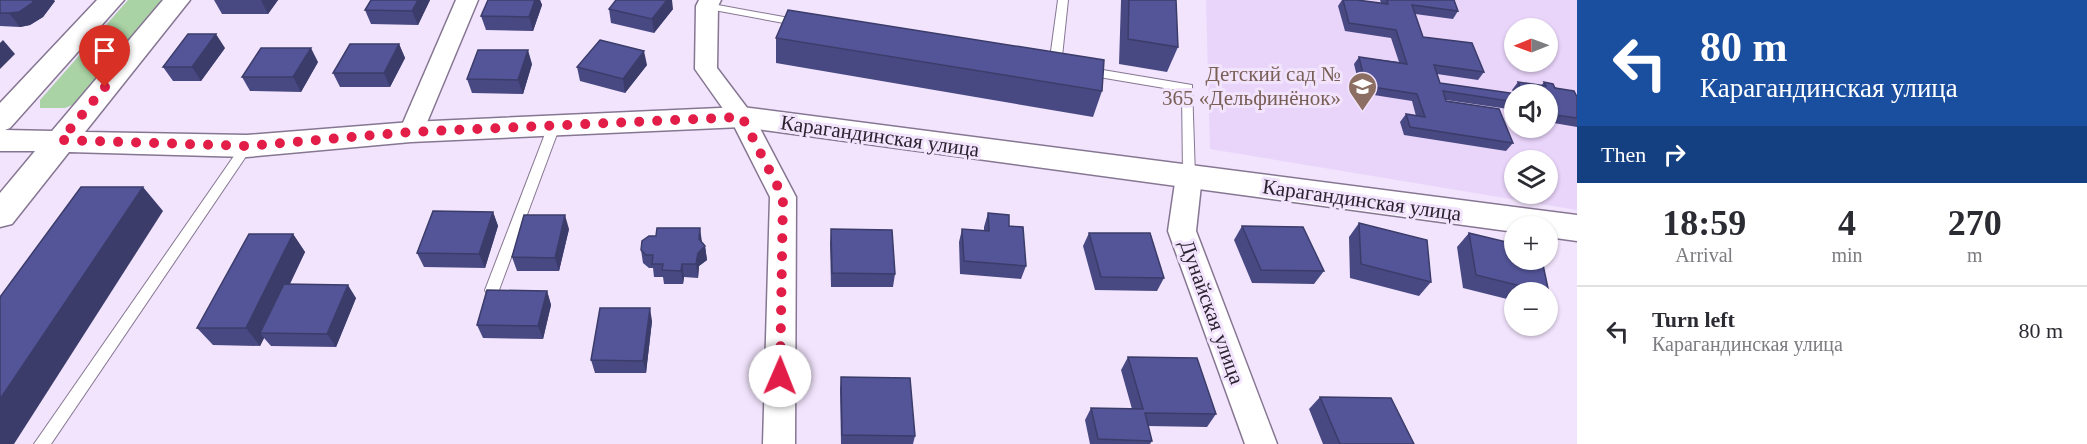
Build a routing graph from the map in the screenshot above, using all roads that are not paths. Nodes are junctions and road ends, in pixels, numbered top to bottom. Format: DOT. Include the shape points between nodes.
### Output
graph roads {
  1 [pos="111,0"];
  2 [pos="177,0"];
  3 [pos="467,0"];
  4 [pos="1063,0"];
  5 [pos="709,3"];
  6 [pos="815,25"];
  7 [pos="742,117"];
  8 [pos="0,121"];
  9 [pos="554,126"];
  10 [pos="411,132"];
  11 [pos="0,140"];
  12 [pos="61,140"];
  13 [pos="247,146"];
  14 [pos="1189,176"];
  15 [pos="0,215"];
  16 [pos="1577,228"];
  17 [pos="492,290"];
  18 [pos="42,444"];
  19 [pos="779,444"];
  20 [pos="1262,444"];
  1 -- 8 [label="street"];
  2 -- 12 [label="street"];
  3 -- 10 [label="street"];
  4 -- 14 [label="lane" via="1061,67 1188,88"];
  5 -- 6 [label="lane"];
  5 -- 7 [label="street" via="706,69"];
  7 -- 9 [label="street, Карагандинская улица"];
  7 -- 14 [label="street, Карагандинская улица"];
  7 -- 19 [label="street" via="783,197"];
  9 -- 10 [label="street, Карагандинская улица"];
  9 -- 17 [label="lane"];
  10 -- 13 [label="street, Карагандинская улица"];
  11 -- 12 [label="street, Карагандинская улица"];
  12 -- 13 [label="street, Карагандинская улица"];
  12 -- 15 [label="street"];
  13 -- 18 [label="lane"];
  14 -- 16 [label="street, Карагандинская улица"];
  14 -- 20 [label="street, Дунайская улица" via="1182,231"];
}
